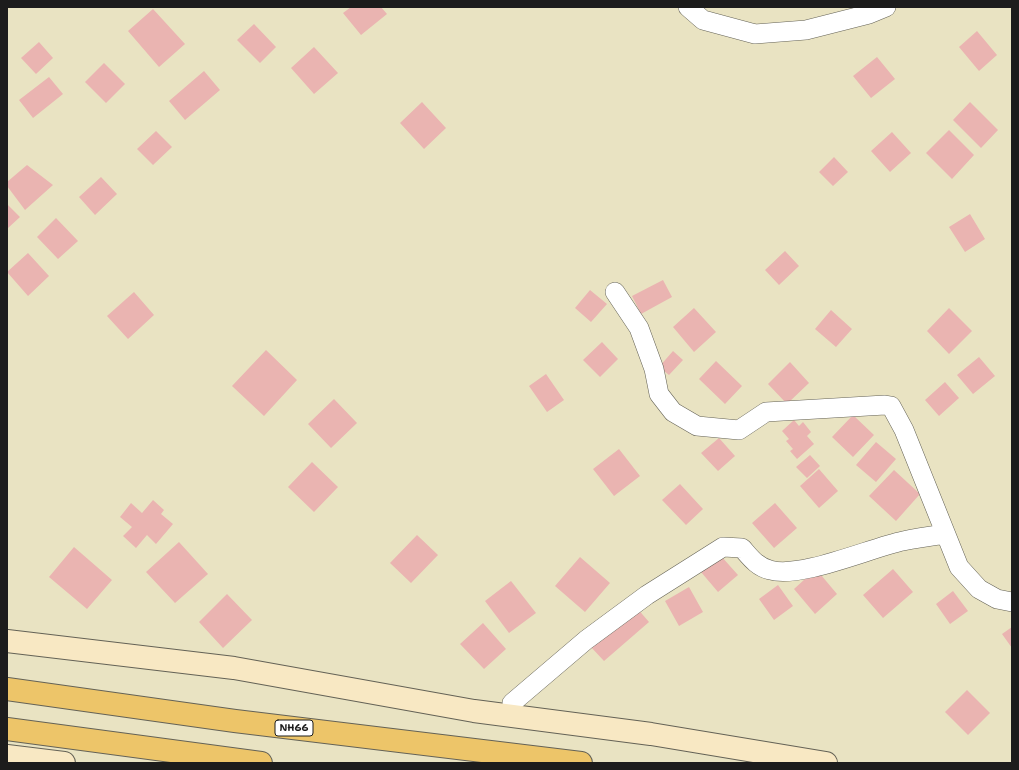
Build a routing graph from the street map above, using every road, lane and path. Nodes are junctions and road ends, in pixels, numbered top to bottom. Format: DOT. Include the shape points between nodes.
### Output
graph roads {
  1 [pos="688,7"];
  2 [pos="886,7"];
  3 [pos="616,292"];
  4 [pos="945,534"];
  5 [pos="1012,602"];
  6 [pos="7,641"];
  7 [pos="7,689"];
  8 [pos="512,703"];
  9 [pos="7,729"];
  10 [pos="7,756"];
  11 [pos="64,763"];
  12 [pos="261,763"];
  13 [pos="581,763"];
  14 [pos="826,763"];
  1 -- 2 [label="street" via="703,20 755,34 806,30 869,14"];
  3 -- 4 [label="street" via="639,328 654,369 659,394 673,412 697,426 739,430 766,412 891,406 904,430"];
  4 -- 5 [label="street" via="959,567 979,589"];
  4 -- 8 [label="street" via="902,541 787,573 769,570 756,564 742,548 723,547 641,599 586,640"];
  6 -- 14 [label="street" via="234,668 474,711 651,734"];
  7 -- 13 [label="highway, NH66" via="235,721"];
  9 -- 12 [label="highway"];
  10 -- 11 [label="street"];
}
